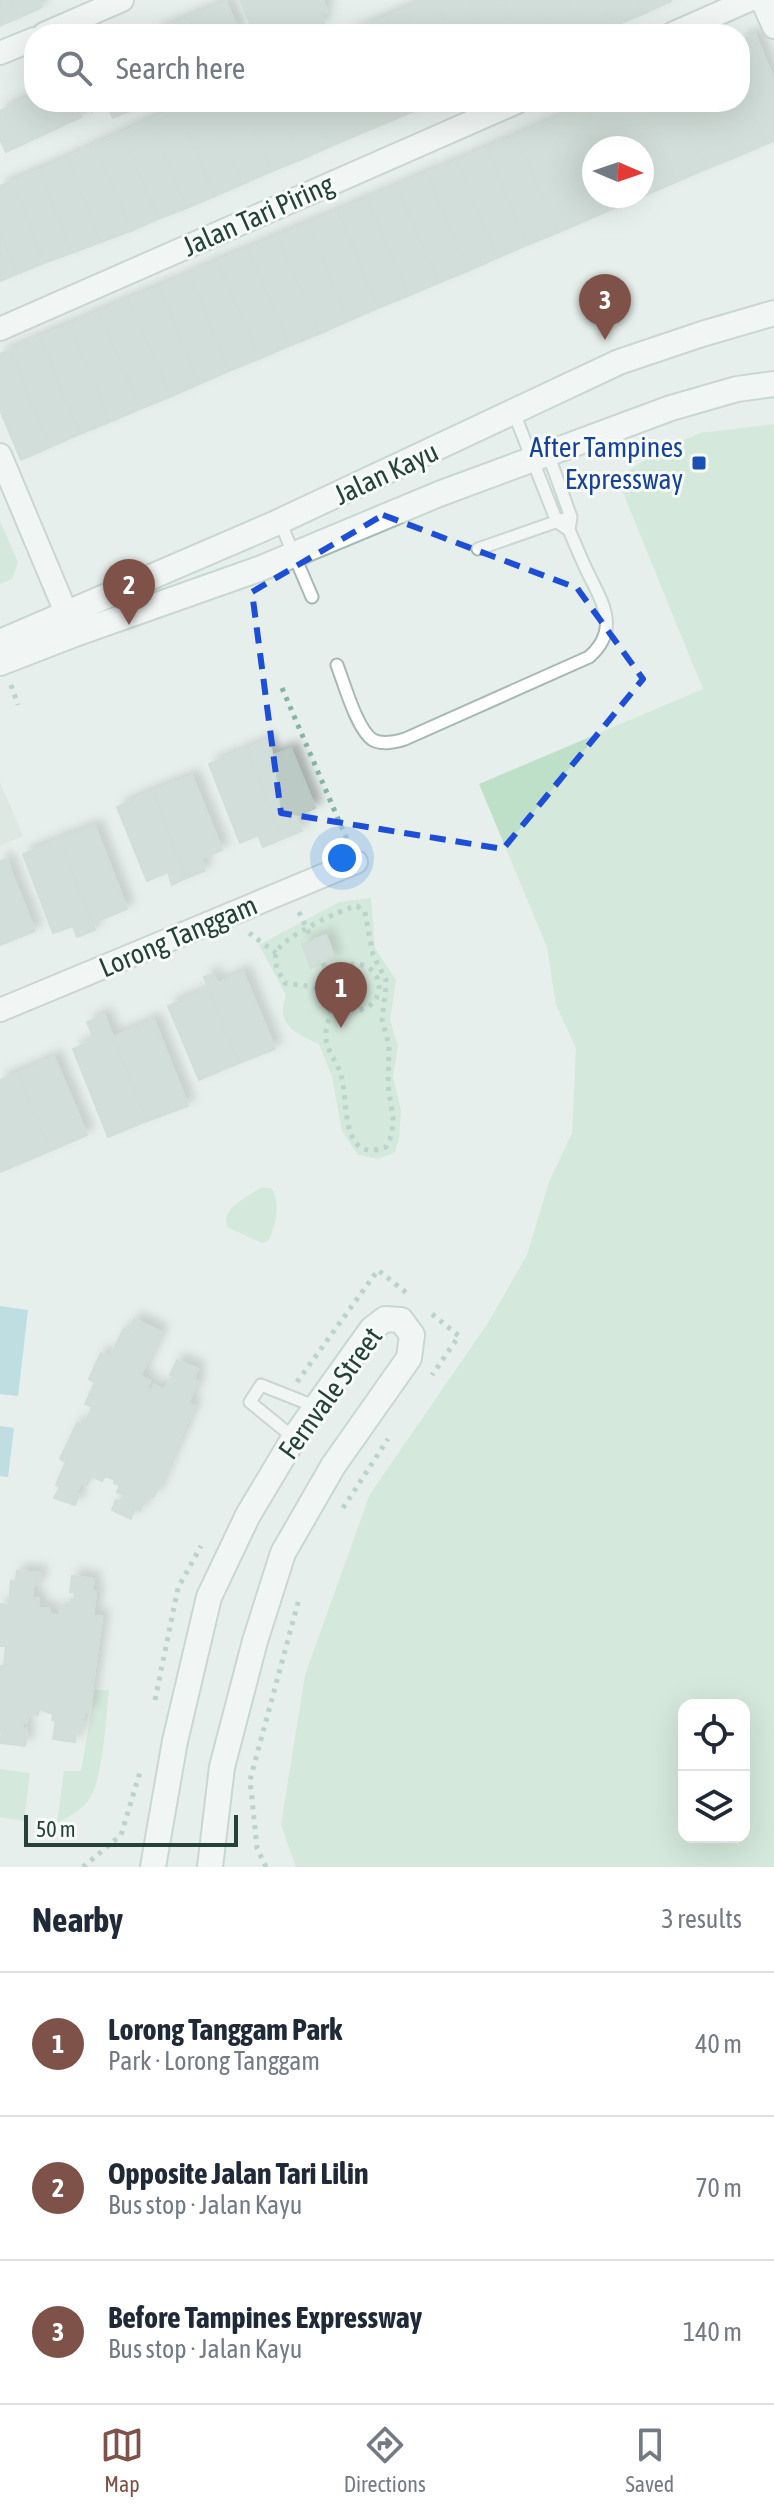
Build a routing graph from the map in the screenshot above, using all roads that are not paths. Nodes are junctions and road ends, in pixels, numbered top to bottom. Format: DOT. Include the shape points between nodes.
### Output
graph roads {
  1 [pos="122,0"];
  2 [pos="749,0"];
  3 [pos="762,0"];
  4 [pos="67,24"];
  5 [pos="695,24"];
  6 [pos="774,27"];
  7 [pos="24,43"];
  8 [pos="0,53"];
  9 [pos="494,112"];
  10 [pos="774,313"];
  11 [pos="0,329"];
  12 [pos="774,384"];
  13 [pos="514,413"];
  14 [pos="0,455"];
  15 [pos="541,456"];
  16 [pos="571,517"];
  17 [pos="280,522"];
  18 [pos="557,522"];
  19 [pos="569,530"];
  20 [pos="478,549"];
  21 [pos="294,554"];
  22 [pos="312,597"];
  23 [pos="71,624"];
  24 [pos="0,642"];
  25 [pos="0,663"];
  26 [pos="337,665"];
  27 [pos="356,862"];
  28 [pos="0,1010"];
  29 [pos="314,1406"];
  30 [pos="294,1438"];
  31 [pos="157,1839"];
  32 [pos="133,1867"];
  33 [pos="153,1867"];
  34 [pos="210,1867"];
  1 -- 4 [label="street"];
  2 -- 5 [label="street"];
  3 -- 6 [label="street"];
  7 -- 8 [label="street"];
  9 -- 11 [label="street, Jalan Tari Piring"];
  10 -- 13 [label="main road, Jalan Kayu" via="619,362"];
  12 -- 15 [label="main road, Jalan Kayu" via="671,408"];
  13 -- 15 [label="lane"];
  13 -- 17 [label="main road, Jalan Kayu"];
  14 -- 23 [label="street"];
  15 -- 16 [label="lane"];
  15 -- 18 [label="lane"];
  15 -- 21 [label="main road, Jalan Kayu"];
  16 -- 18 [label="lane"];
  16 -- 19 [label="lane"];
  17 -- 21 [label="lane"];
  17 -- 23 [label="main road, Jalan Kayu"];
  18 -- 19 [label="lane"];
  18 -- 20 [label="lane"];
  19 -- 26 [label="lane" via="605,612 607,630 589,657 389,743 376,742 365,733"];
  21 -- 22 [label="lane"];
  21 -- 23 [label="main road, Jalan Kayu"];
  23 -- 24 [label="main road, Jalan Kayu"];
  23 -- 25 [label="main road, Jalan Kayu"];
  27 -- 28 [label="street, Lorong Tanggam"];
  29 -- 30 [label="main road, Fernvale Street"];
  29 -- 30 [label="lane" via="261,1385 250,1402"];
  29 -- 34 [label="main road, Fernvale Street" via="372,1329 385,1319 401,1320 412,1335 409,1358 333,1466 283,1553 222,1767"];
  30 -- 31 [label="main road, Fernvale Street" via="248,1515 209,1597"];
  31 -- 32 [label="main road"];
  31 -- 33 [label="main road, Fernvale Street"];
}
